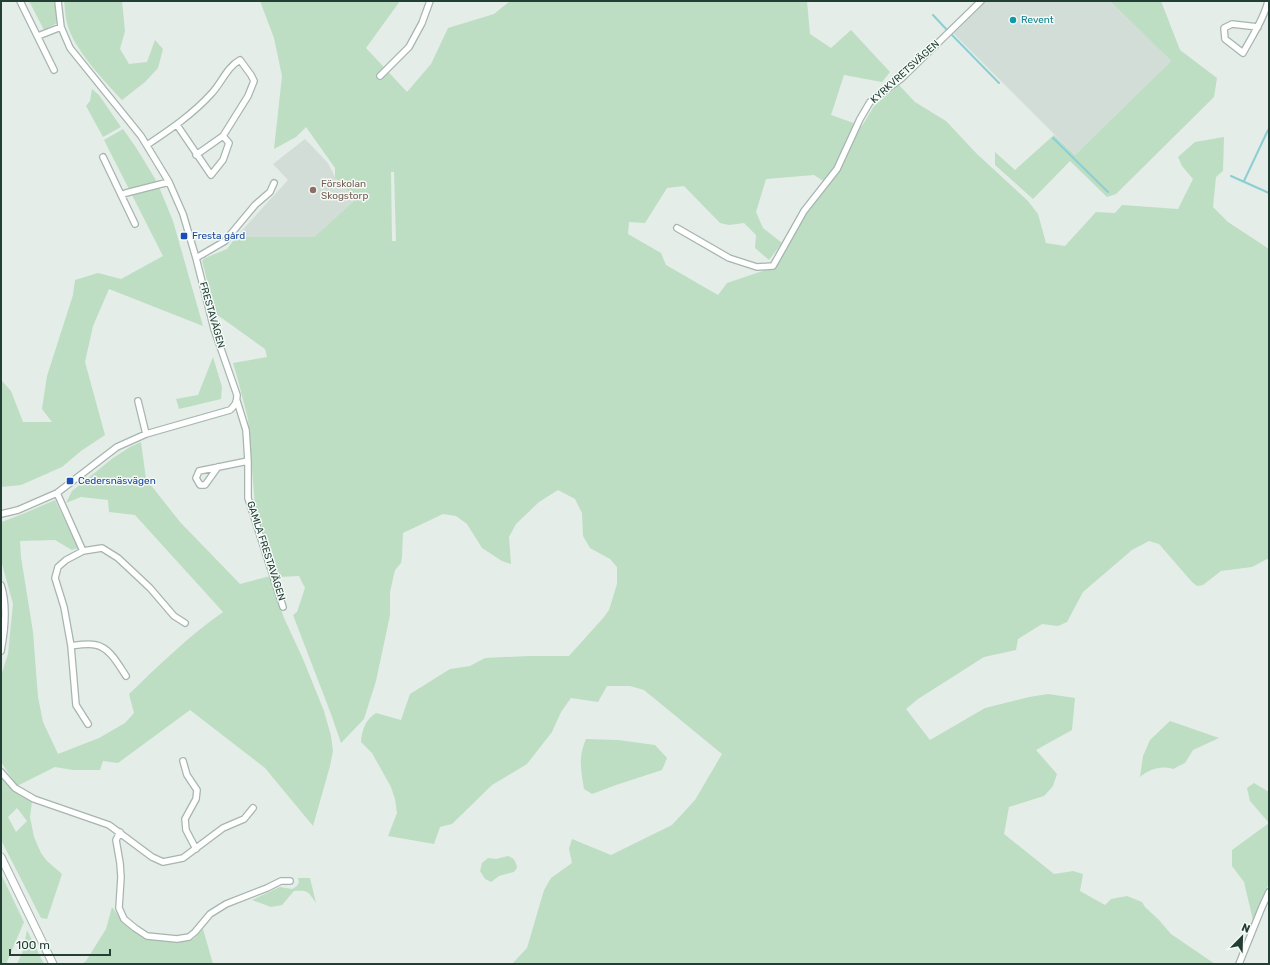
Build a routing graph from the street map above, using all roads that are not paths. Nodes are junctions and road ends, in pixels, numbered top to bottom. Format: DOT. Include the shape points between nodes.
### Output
graph roads {
  1 [pos="20,1"];
  2 [pos="58,1"];
  3 [pos="430,1"];
  4 [pos="980,1"];
  5 [pos="1268,1"];
  6 [pos="61,27"];
  7 [pos="1258,27"];
  8 [pos="38,36"];
  9 [pos="54,70"];
  10 [pos="380,76"];
  11 [pos="177,125"];
  12 [pos="223,136"];
  13 [pos="147,145"];
  14 [pos="196,155"];
  15 [pos="103,157"];
  16 [pos="169,182"];
  17 [pos="274,183"];
  18 [pos="121,195"];
  19 [pos="135,224"];
  20 [pos="677,228"];
  21 [pos="196,258"];
  22 [pos="138,401"];
  23 [pos="237,401"];
  24 [pos="146,434"];
  25 [pos="248,461"];
  26 [pos="218,467"];
  27 [pos="57,493"];
  28 [pos="1,514"];
  29 [pos="84,551"];
  30 [pos="1,585"];
  31 [pos="283,607"];
  32 [pos="184,623"];
  33 [pos="71,646"];
  34 [pos="1,651"];
  35 [pos="126,676"];
  36 [pos="88,724"];
  37 [pos="183,761"];
  38 [pos="1,772"];
  39 [pos="253,808"];
  40 [pos="120,832"];
  41 [pos="196,849"];
  42 [pos="1,857"];
  43 [pos="290,880"];
  44 [pos="1269,892"];
  45 [pos="53,964"];
  46 [pos="1239,964"];
  1 -- 8 [label="street"];
  2 -- 6 [label="street, FRESTAVÄGEN"];
  3 -- 10 [label="street" via="409,47"];
  4 -- 20 [label="street, KYRKVRETSVÄGEN" via="902,78 870,102 837,169 804,211 773,266 756,267 729,258"];
  5 -- 7 [label="street"];
  6 -- 8 [label="street"];
  6 -- 13 [label="street, FRESTAVÄGEN" via="70,48"];
  7 -- 7 [label="street" via="1232,24 1224,28 1225,39 1243,53"];
  8 -- 9 [label="street"];
  11 -- 12 [label="street" via="214,91 234,64 240,60 254,81 248,96"];
  11 -- 13 [label="street"];
  11 -- 14 [label="street"];
  12 -- 14 [label="street"];
  12 -- 14 [label="street" via="229,143 223,160 211,176"];
  13 -- 16 [label="street, FRESTAVÄGEN"];
  15 -- 18 [label="street"];
  16 -- 18 [label="street"];
  16 -- 21 [label="street, FRESTAVÄGEN" via="184,214"];
  17 -- 21 [label="street" via="270,192 225,241"];
  18 -- 19 [label="street"];
  21 -- 23 [label="street, FRESTAVÄGEN" via="214,329"];
  22 -- 24 [label="street"];
  23 -- 24 [label="street" via="230,410"];
  23 -- 25 [label="street, GAMLA FRESTAVÄGEN" via="246,430"];
  24 -- 27 [label="street" via="117,446"];
  25 -- 26 [label="street"];
  25 -- 31 [label="street, GAMLA FRESTAVÄGEN" via="248,498"];
  27 -- 28 [label="street" via="18,510"];
  27 -- 29 [label="street"];
  29 -- 32 [label="street" via="102,548 118,558 150,588 174,616"];
  29 -- 33 [label="street" via="58,567 55,578 64,607"];
  30 -- 34 [label="street" via="5,627"];
  33 -- 35 [label="street" via="95,645 103,648 114,657"];
  33 -- 36 [label="street" via="76,705"];
  37 -- 41 [label="street" via="187,775 197,790 196,799 186,819 186,830"];
  38 -- 40 [label="street" via="15,788 34,799 109,825"];
  39 -- 41 [label="street" via="244,819 223,828"];
  40 -- 41 [label="street" via="152,857 163,862 182,858"];
  40 -- 43 [label="street" via="116,840 121,877 118,908 124,919 147,936 177,939 189,937 210,914 226,904"];
  42 -- 45 [label="street"];
  44 -- 46 [label="street"];
}
